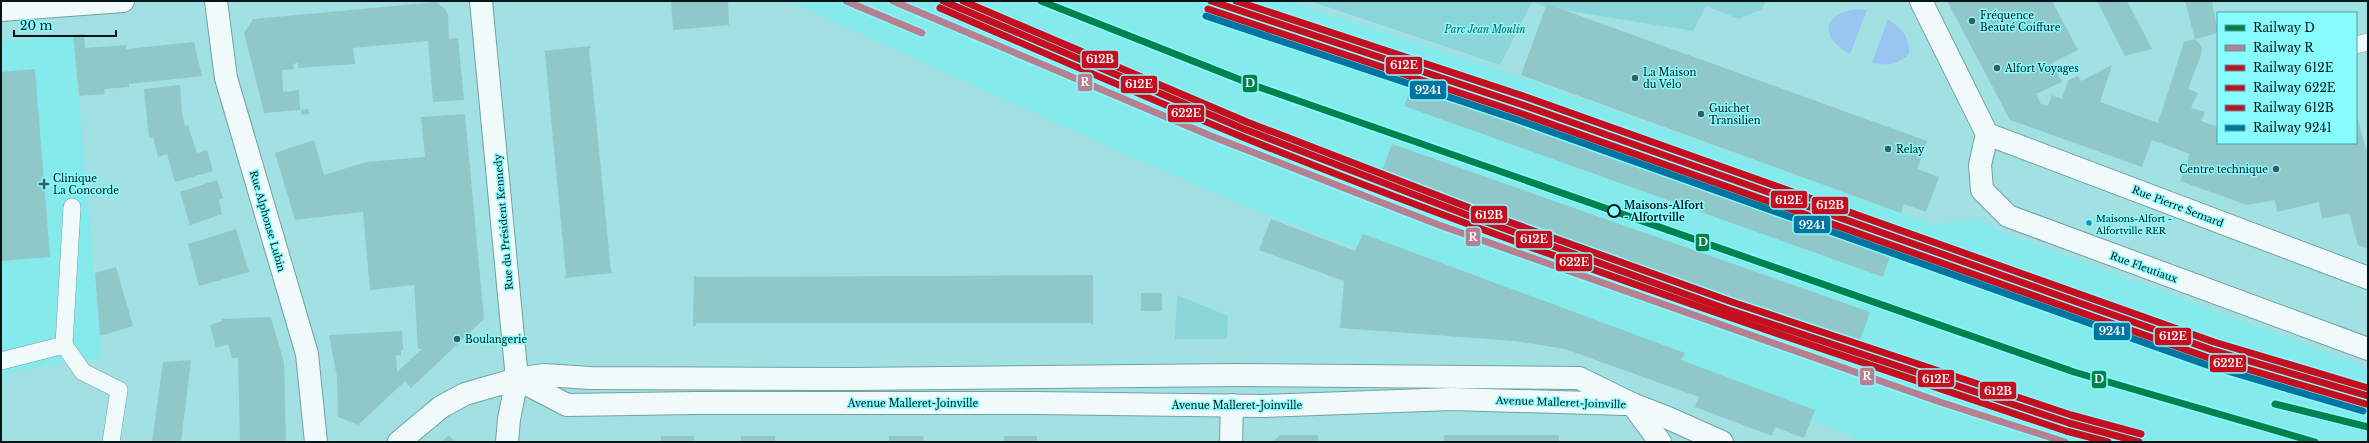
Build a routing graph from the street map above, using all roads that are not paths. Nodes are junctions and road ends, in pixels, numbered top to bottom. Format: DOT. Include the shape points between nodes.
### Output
graph roads {
  1 [pos="123,1"];
  2 [pos="216,1"];
  3 [pos="481,1"];
  4 [pos="1921,1"];
  5 [pos="1,10"];
  6 [pos="2368,42"];
  7 [pos="2357,45"];
  8 [pos="1987,134"];
  9 [pos="72,207"];
  10 [pos="2368,278"];
  11 [pos="64,345"];
  12 [pos="2368,349"];
  13 [pos="1,361"];
  14 [pos="517,379"];
  15 [pos="1632,404"];
  16 [pos="1232,405"];
  17 [pos="111,442"];
  18 [pos="316,442"];
  19 [pos="399,442"];
  20 [pos="507,442"];
  21 [pos="1231,442"];
  22 [pos="1660,442"];
  23 [pos="1722,442"];
  1 -- 5 [label="street"];
  2 -- 18 [label="street, Rue Alphonse Lubin" via="226,78 307,354"];
  3 -- 14 [label="street, Rue du Président Kennedy"];
  4 -- 8 [label="street"];
  6 -- 7 [label="lane"];
  8 -- 10 [label="street, Rue Pierre Semard"];
  8 -- 12 [label="street, Rue Fleutiaux" via="1980,165 1982,190 2008,216"];
  9 -- 11 [label="lane"];
  11 -- 13 [label="lane"];
  11 -- 17 [label="lane" via="83,372 119,390"];
  14 -- 15 [label="street, Avenue Malleret-Joinville" via="544,375 590,378 852,379 1236,374 1561,376 1579,378"];
  14 -- 16 [label="street, Avenue Malleret-Joinville" via="567,405"];
  14 -- 19 [label="street" via="465,394 419,424"];
  14 -- 20 [label="street, Rue du Président Kennedy"];
  15 -- 16 [label="street, Avenue Malleret-Joinville" via="1452,399"];
  15 -- 22 [label="street"];
  15 -- 23 [label="street"];
  16 -- 21 [label="street"];
}
